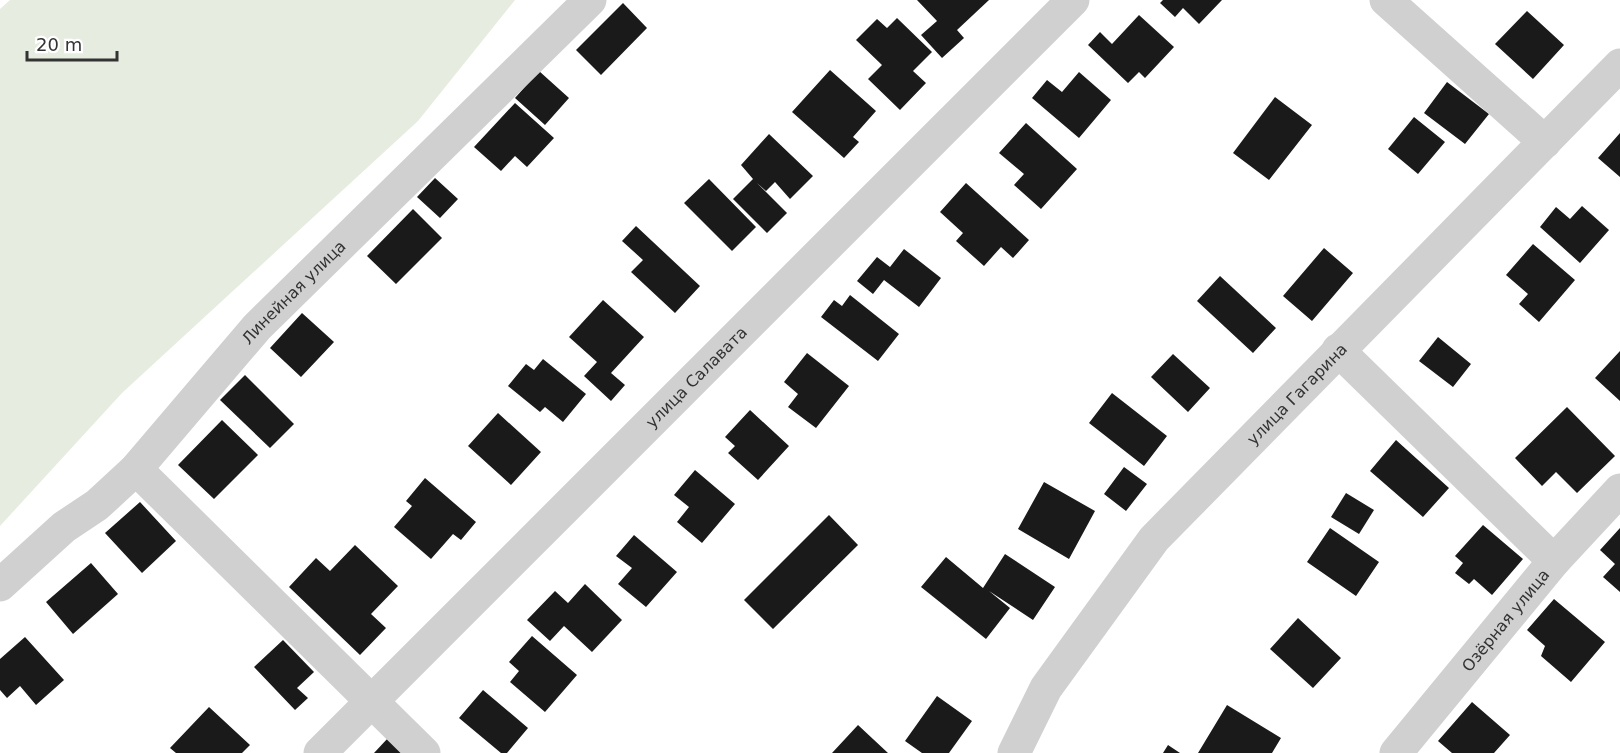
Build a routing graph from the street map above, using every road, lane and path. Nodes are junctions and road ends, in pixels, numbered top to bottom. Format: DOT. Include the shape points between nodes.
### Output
graph roads {
  1 [pos="590,0"];
  2 [pos="1073,0"];
  3 [pos="1386,0"];
  4 [pos="1620,65"];
  5 [pos="1545,142"];
  6 [pos="1338,350"];
  7 [pos="136,469"];
  8 [pos="1620,490"];
  9 [pos="1554,561"];
  10 [pos="0,585"];
  11 [pos="373,702"];
  12 [pos="320,753"];
  13 [pos="424,753"];
  14 [pos="1014,753"];
  15 [pos="1395,753"];
  1 -- 7 [label="street, Линейная улица" via="257,327"];
  2 -- 11 [label="street, улица Салавата"];
  3 -- 5 [label="street"];
  4 -- 5 [label="street, улица Гагарина"];
  5 -- 6 [label="street, улица Гагарина"];
  6 -- 9 [label="street"];
  6 -- 14 [label="street, улица Гагарина" via="1154,539 1046,688"];
  7 -- 10 [label="street, Линейная улица"];
  7 -- 11 [label="street"];
  8 -- 9 [label="street, Озёрная улица"];
  9 -- 15 [label="street, Озёрная улица"];
  11 -- 12 [label="street, улица Салавата"];
  11 -- 13 [label="street"];
}
